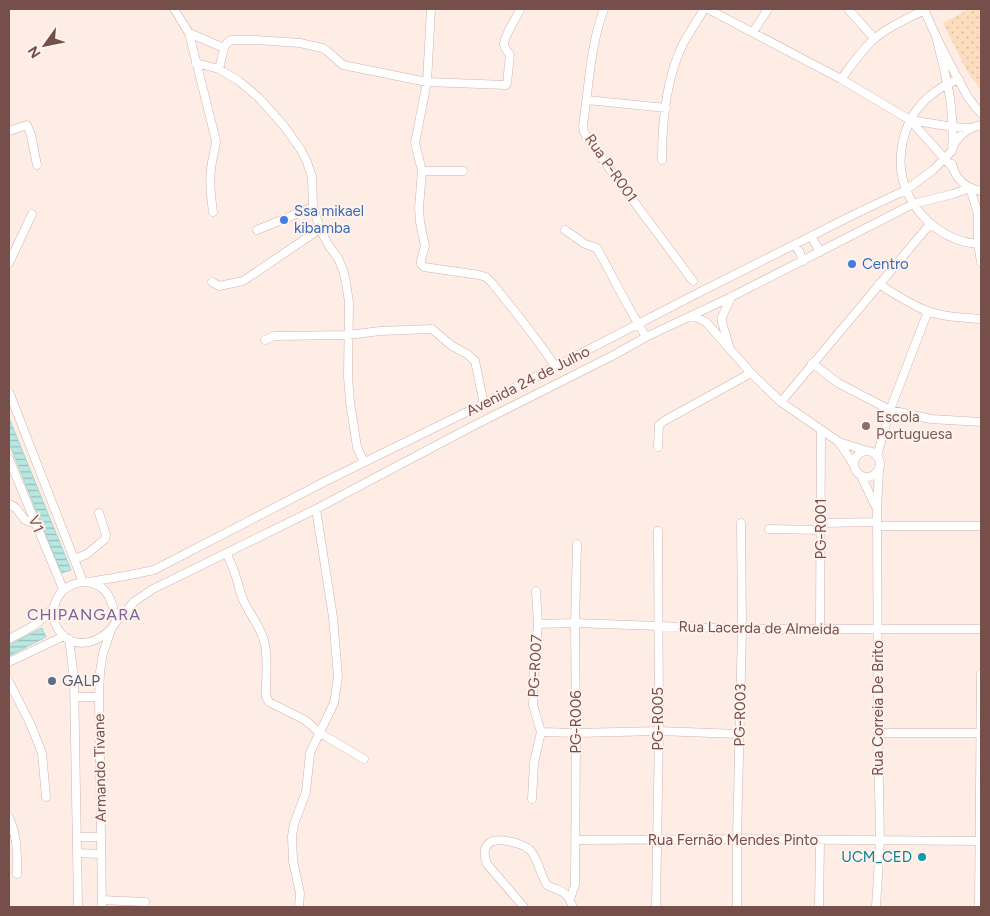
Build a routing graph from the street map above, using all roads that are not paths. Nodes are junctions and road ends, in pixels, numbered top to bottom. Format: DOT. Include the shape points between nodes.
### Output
graph roads {
  1 [pos="174,9"];
  2 [pos="431,9"];
  3 [pos="520,9"];
  4 [pos="604,9"];
  5 [pos="706,9"];
  6 [pos="768,9"];
  7 [pos="848,9"];
  8 [pos="924,9"];
  9 [pos="753,32"];
  10 [pos="189,33"];
  11 [pos="874,38"];
  12 [pos="937,40"];
  13 [pos="224,48"];
  14 [pos="196,63"];
  15 [pos="219,69"];
  16 [pos="841,79"];
  17 [pos="958,79"];
  18 [pos="427,82"];
  19 [pos="948,84"];
  20 [pos="586,100"];
  21 [pos="666,108"];
  22 [pos="981,113"];
  23 [pos="910,120"];
  24 [pos="981,125"];
  25 [pos="953,127"];
  26 [pos="971,128"];
  27 [pos="9,131"];
  28 [pos="952,151"];
  29 [pos="944,159"];
  30 [pos="662,160"];
  31 [pos="36,165"];
  32 [pos="953,168"];
  33 [pos="422,170"];
  34 [pos="463,172"];
  35 [pos="970,188"];
  36 [pos="906,190"];
  37 [pos="981,191"];
  38 [pos="913,204"];
  39 [pos="313,207"];
  40 [pos="213,212"];
  41 [pos="32,214"];
  42 [pos="930,224"];
  43 [pos="320,229"];
  44 [pos="258,230"];
  45 [pos="565,230"];
  46 [pos="812,236"];
  47 [pos="980,244"];
  48 [pos="794,245"];
  49 [pos="820,252"];
  50 [pos="803,260"];
  51 [pos="981,262"];
  52 [pos="9,263"];
  53 [pos="694,281"];
  54 [pos="212,282"];
  55 [pos="879,284"];
  56 [pos="731,297"];
  57 [pos="928,311"];
  58 [pos="691,316"];
  59 [pos="981,319"];
  60 [pos="639,324"];
  61 [pos="624,332"];
  62 [pos="348,335"];
  63 [pos="646,337"];
  64 [pos="265,340"];
  65 [pos="631,346"];
  66 [pos="729,348"];
  67 [pos="812,363"];
  68 [pos="555,366"];
  69 [pos="751,373"];
  70 [pos="9,392"];
  71 [pos="781,402"];
  72 [pos="480,405"];
  73 [pos="890,410"];
  74 [pos="464,414"];
  75 [pos="484,421"];
  76 [pos="981,422"];
  77 [pos="471,427"];
  78 [pos="821,430"];
  79 [pos="839,442"];
  80 [pos="658,448"];
  81 [pos="868,451"];
  82 [pos="877,456"];
  83 [pos="9,459"];
  84 [pos="364,462"];
  85 [pos="854,465"];
  86 [pos="879,470"];
  87 [pos="861,476"];
  88 [pos="9,504"];
  89 [pos="316,508"];
  90 [pos="877,509"];
  91 [pos="99,513"];
  92 [pos="741,523"];
  93 [pos="36,524"];
  94 [pos="878,524"];
  95 [pos="821,526"];
  96 [pos="981,526"];
  97 [pos="769,529"];
  98 [pos="658,531"];
  99 [pos="577,544"];
  100 [pos="227,552"];
  101 [pos="75,559"];
  102 [pos="86,582"];
  103 [pos="63,589"];
  104 [pos="536,591"];
  105 [pos="53,608"];
  106 [pos="116,622"];
  107 [pos="575,623"];
  108 [pos="538,624"];
  109 [pos="658,626"];
  110 [pos="820,628"];
  111 [pos="742,629"];
  112 [pos="878,629"];
  113 [pos="981,629"];
  114 [pos="111,630"];
  115 [pos="67,638"];
  116 [pos="9,639"];
  117 [pos="9,662"];
  118 [pos="981,674"];
  119 [pos="9,682"];
  120 [pos="74,697"];
  121 [pos="99,697"];
  122 [pos="658,731"];
  123 [pos="541,732"];
  124 [pos="320,733"];
  125 [pos="576,733"];
  126 [pos="878,733"];
  127 [pos="981,733"];
  128 [pos="739,734"];
  129 [pos="364,759"];
  130 [pos="46,797"];
  131 [pos="532,799"];
  132 [pos="10,823"];
  133 [pos="76,837"];
  134 [pos="101,837"];
  135 [pos="658,839"];
  136 [pos="737,839"];
  137 [pos="575,840"];
  138 [pos="820,840"];
  139 [pos="880,841"];
  140 [pos="980,841"];
  141 [pos="77,853"];
  142 [pos="101,854"];
  143 [pos="17,874"];
  144 [pos="570,899"];
  145 [pos="146,902"];
  146 [pos="102,904"];
  147 [pos="78,907"];
  148 [pos="299,907"];
  149 [pos="524,907"];
  150 [pos="573,907"];
  151 [pos="656,907"];
  152 [pos="737,907"];
  153 [pos="819,907"];
  154 [pos="876,907"];
  155 [pos="979,907"];
  1 -- 10 [label="street"];
  2 -- 18 [label="street"];
  3 -- 18 [label="street" via="504,43 510,55 506,85"];
  4 -- 20 [label="street, Rua P-R001" via="592,50"];
  5 -- 9 [label="street"];
  5 -- 21 [label="street" via="684,42 669,85"];
  6 -- 9 [label="street"];
  7 -- 11 [label="street"];
  8 -- 11 [label="street"];
  8 -- 12 [label="street"];
  9 -- 16 [label="street"];
  10 -- 13 [label="street"];
  10 -- 14 [label="street"];
  11 -- 16 [label="street"];
  12 -- 17 [label="street"];
  12 -- 19 [label="street"];
  13 -- 15 [label="street"];
  13 -- 18 [label="street" via="232,40 300,43 322,48 343,65"];
  14 -- 15 [label="street"];
  14 -- 40 [label="street" via="216,141 210,184"];
  15 -- 39 [label="street" via="259,98 301,150 312,177"];
  16 -- 23 [label="street"];
  17 -- 19 [label="street"];
  17 -- 22 [label="street"];
  18 -- 33 [label="street" via="415,143"];
  19 -- 23 [label="street" via="927,98"];
  19 -- 25 [label="street"];
  20 -- 21 [label="street"];
  20 -- 53 [label="street, Rua P-R001" via="584,132"];
  21 -- 30 [label="street"];
  23 -- 25 [label="street"];
  23 -- 29 [label="street"];
  23 -- 36 [label="street" via="900,160"];
  24 -- 26 [label="street"];
  25 -- 26 [label="street"];
  25 -- 28 [label="street"];
  26 -- 28 [label="street, Avenida 24 de Julho" via="959,137"];
  27 -- 31 [label="street" via="27,125 32,135"];
  28 -- 29 [label="street, Avenida 24 de Julho"];
  28 -- 32 [label="street"];
  29 -- 32 [label="street"];
  29 -- 36 [label="street, Avenida 24 de Julho"];
  32 -- 35 [label="street" via="962,183"];
  33 -- 34 [label="street"];
  33 -- 68 [label="street" via="419,208 425,246 421,264 486,277 542,345"];
  35 -- 37 [label="street"];
  35 -- 38 [label="street, Avenida 24 de Julho"];
  35 -- 47 [label="street" via="978,214"];
  36 -- 38 [label="street"];
  36 -- 46 [label="street, Avenida 24 de Julho"];
  38 -- 42 [label="street"];
  38 -- 49 [label="street, Avenida 24 de Julho"];
  39 -- 43 [label="street"];
  39 -- 44 [label="street"];
  41 -- 52 [label="street"];
  42 -- 47 [label="street" via="961,240"];
  42 -- 55 [label="street"];
  43 -- 54 [label="street" via="243,281 219,286"];
  43 -- 62 [label="street" via="344,270 349,302"];
  45 -- 60 [label="street" via="597,248"];
  46 -- 48 [label="street, Avenida 24 de Julho"];
  46 -- 49 [label="street"];
  47 -- 51 [label="street"];
  48 -- 50 [label="street"];
  48 -- 60 [label="street, Avenida 24 de Julho"];
  49 -- 50 [label="street, Avenida 24 de Julho"];
  50 -- 56 [label="street, Avenida 24 de Julho"];
  55 -- 57 [label="street"];
  55 -- 67 [label="street"];
  56 -- 58 [label="street, Avenida 24 de Julho"];
  56 -- 66 [label="street" via="722,316"];
  57 -- 59 [label="street"];
  57 -- 73 [label="street"];
  58 -- 63 [label="street, Avenida 24 de Julho"];
  58 -- 66 [label="street" via="706,322"];
  60 -- 61 [label="street, Avenida 24 de Julho"];
  60 -- 63 [label="street"];
  61 -- 65 [label="street"];
  61 -- 68 [label="street, Avenida 24 de Julho"];
  62 -- 64 [label="street" via="274,336"];
  62 -- 72 [label="street" via="432,329 475,361"];
  62 -- 84 [label="street" via="350,402 356,447"];
  63 -- 65 [label="street, Avenida 24 de Julho"];
  65 -- 75 [label="street, Avenida 24 de Julho"];
  66 -- 69 [label="street"];
  67 -- 71 [label="street"];
  67 -- 73 [label="street" via="838,383"];
  68 -- 72 [label="street, Avenida 24 de Julho"];
  69 -- 71 [label="street"];
  69 -- 80 [label="street" via="659,425"];
  70 -- 101 [label="street"];
  71 -- 78 [label="street"];
  72 -- 74 [label="street, Avenida 24 de Julho"];
  72 -- 75 [label="street"];
  73 -- 76 [label="street" via="931,419"];
  73 -- 82 [label="street"];
  74 -- 77 [label="street"];
  74 -- 84 [label="street, Avenida 24 de Julho"];
  75 -- 77 [label="street, Avenida 24 de Julho"];
  77 -- 89 [label="street, Avenida 24 de Julho"];
  78 -- 79 [label="street"];
  78 -- 95 [label="street, PG-R001"];
  79 -- 81 [label="street"];
  79 -- 85 [label="street"];
  81 -- 82 [label="street"];
  81 -- 85 [label="street" via="856,457"];
  82 -- 86 [label="street"];
  83 -- 93 [label="street, V1"];
  84 -- 102 [label="street, Avenida 24 de Julho" via="154,570"];
  85 -- 87 [label="street"];
  86 -- 87 [label="street" via="873,476"];
  86 -- 90 [label="street"];
  87 -- 90 [label="street"];
  88 -- 93 [label="street" via="25,520"];
  89 -- 100 [label="street, Avenida 24 de Julho"];
  89 -- 124 [label="street" via="338,677 334,703"];
  90 -- 94 [label="street, Rua Correia De Brito"];
  91 -- 101 [label="street" via="105,538 88,554"];
  92 -- 111 [label="street, PG-R003"];
  93 -- 103 [label="street, V1"];
  94 -- 95 [label="street"];
  94 -- 96 [label="street"];
  94 -- 112 [label="street, Rua Correia De Brito"];
  95 -- 97 [label="street"];
  95 -- 110 [label="street, PG-R001"];
  98 -- 109 [label="street, PG-R005"];
  99 -- 107 [label="street, PG-R006"];
  100 -- 106 [label="street, Avenida 24 de Julho" via="147,593"];
  100 -- 124 [label="street" via="238,588 264,638 266,697"];
  101 -- 102 [label="street"];
  102 -- 103 [label="street"];
  102 -- 106 [label="street" via="109,595"];
  103 -- 105 [label="street"];
  104 -- 108 [label="street, PG-R007"];
  105 -- 115 [label="street" via="58,629"];
  105 -- 116 [label="street" via="35,626"];
  106 -- 114 [label="street"];
  107 -- 108 [label="street, Rua Lacerda de Almeida"];
  107 -- 109 [label="street, Rua Lacerda de Almeida"];
  107 -- 125 [label="street, PG-R006"];
  108 -- 123 [label="street, PG-R007" via="533,704"];
  109 -- 111 [label="street, Rua Lacerda de Almeida"];
  109 -- 122 [label="street, PG-R005"];
  110 -- 111 [label="street, Rua Lacerda de Almeida"];
  110 -- 112 [label="street, Rua Lacerda de Almeida"];
  111 -- 128 [label="street, PG-R003"];
  112 -- 113 [label="street, Rua Lacerda de Almeida"];
  112 -- 126 [label="street, Rua Correia De Brito"];
  114 -- 115 [label="street" via="96,641 87,643"];
  114 -- 121 [label="street, Armando Tivane" via="103,653"];
  115 -- 117 [label="street"];
  115 -- 120 [label="street, Armando Tivane"];
  118 -- 127 [label="street"];
  119 -- 130 [label="street" via="42,753"];
  120 -- 121 [label="street"];
  120 -- 133 [label="street, Armando Tivane"];
  121 -- 134 [label="street, Armando Tivane"];
  122 -- 125 [label="street"];
  122 -- 128 [label="street"];
  122 -- 135 [label="street, PG-R005"];
  123 -- 125 [label="street"];
  123 -- 131 [label="street, PG-R007" via="534,763"];
  124 -- 129 [label="street"];
  124 -- 148 [label="street" via="310,753 306,792 292,836"];
  125 -- 137 [label="street, PG-R006"];
  126 -- 127 [label="street"];
  126 -- 139 [label="street, Rua Correia De Brito"];
  127 -- 140 [label="street"];
  128 -- 136 [label="street, PG-R003"];
  132 -- 143 [label="street" via="18,846"];
  133 -- 134 [label="street"];
  133 -- 141 [label="street, Armando Tivane"];
  134 -- 142 [label="street, Armando Tivane"];
  135 -- 136 [label="street, Rua Fernão Mendes Pinto"];
  135 -- 137 [label="street, Rua Fernão Mendes Pinto"];
  135 -- 151 [label="street, PG-R005"];
  136 -- 138 [label="street, Rua Fernão Mendes Pinto"];
  136 -- 152 [label="street, PG-R003"];
  137 -- 144 [label="street, PG-R006" via="575,885"];
  138 -- 139 [label="street, Rua Fernão Mendes Pinto"];
  138 -- 153 [label="street"];
  139 -- 140 [label="street, Rua Fernão Mendes Pinto"];
  139 -- 154 [label="street, Rua Correia De Brito"];
  140 -- 155 [label="street"];
  141 -- 142 [label="street"];
  141 -- 147 [label="street, Armando Tivane"];
  142 -- 146 [label="street, Armando Tivane"];
  144 -- 149 [label="street" via="547,885 532,851 525,846 493,841 484,852 487,864"];
  144 -- 150 [label="street"];
  145 -- 146 [label="street"];
}
